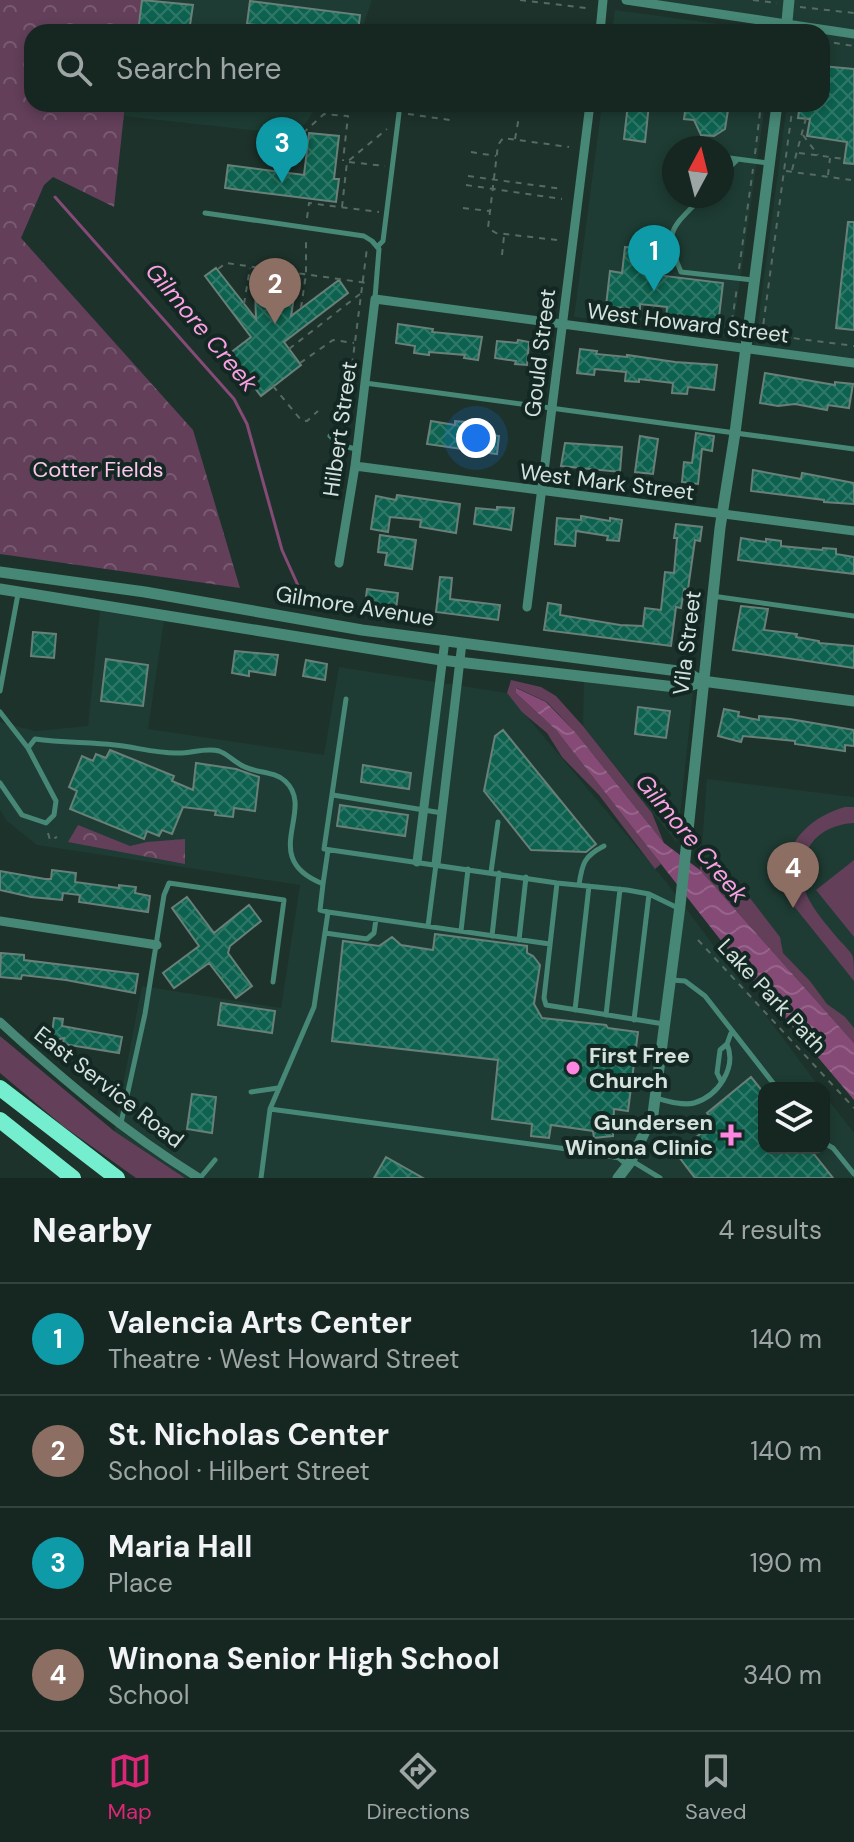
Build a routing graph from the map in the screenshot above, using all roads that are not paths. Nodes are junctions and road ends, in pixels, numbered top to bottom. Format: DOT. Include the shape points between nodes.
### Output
graph roads {
  1 [pos="603,0"];
  2 [pos="626,0"];
  3 [pos="789,3"];
  4 [pos="601,24"];
  5 [pos="764,24"];
  6 [pos="787,24"];
  7 [pos="830,32"];
  8 [pos="854,34"];
  9 [pos="589,112"];
  10 [pos="776,112"];
  11 [pos="399,113"];
  12 [pos="734,159"];
  13 [pos="737,159"];
  14 [pos="734,162"];
  15 [pos="769,163"];
  16 [pos="692,208"];
  17 [pos="205,213"];
  18 [pos="377,247"];
  19 [pos="753,280"];
  20 [pos="375,299"];
  21 [pos="562,325"];
  22 [pos="745,349"];
  23 [pos="854,363"];
  24 [pos="365,383"];
  25 [pos="551,410"];
  26 [pos="735,433"];
  27 [pos="330,436"];
  28 [pos="357,449"];
  29 [pos="854,449"];
  30 [pos="355,466"];
  31 [pos="541,490"];
  32 [pos="722,516"];
  33 [pos="854,531"];
  34 [pos="339,563"];
  35 [pos="0,572"];
  36 [pos="0,589"];
  37 [pos="19,591"];
  38 [pos="712,596"];
  39 [pos="527,607"];
  40 [pos="854,616"];
  41 [pos="445,640"];
  42 [pos="462,643"];
  43 [pos="441,660"];
  44 [pos="460,662"];
  45 [pos="702,681"];
  46 [pos="0,691"];
  47 [pos="346,699"];
  48 [pos="854,701"];
  49 [pos="0,712"];
  50 [pos="28,748"];
  51 [pos="0,783"];
  52 [pos="333,795"];
  53 [pos="424,810"];
  54 [pos="443,813"];
  55 [pos="498,822"];
  56 [pos="604,846"];
  57 [pos="328,850"];
  58 [pos="417,862"];
  59 [pos="436,864"];
  60 [pos="468,869"];
  61 [pos="491,872"];
  62 [pos="499,873"];
  63 [pos="526,877"];
  64 [pos="557,883"];
  65 [pos="323,884"];
  66 [pos="579,885"];
  67 [pos="589,886"];
  68 [pos="620,889"];
  69 [pos="649,894"];
  70 [pos="680,908"];
  71 [pos="328,912"];
  72 [pos="376,919"];
  73 [pos="0,921"];
  74 [pos="428,926"];
  75 [pos="461,931"];
  76 [pos="325,933"];
  77 [pos="492,936"];
  78 [pos="519,940"];
  79 [pos="550,944"];
  80 [pos="157,945"];
  81 [pos="670,980"];
  82 [pos="273,982"];
  83 [pos="575,1010"];
  84 [pos="606,1015"];
  85 [pos="634,1020"];
  86 [pos="0,1022"];
  87 [pos="665,1025"];
  88 [pos="731,1032"];
  89 [pos="727,1044"];
  90 [pos="721,1082"];
  91 [pos="772,1082"];
  92 [pos="0,1088"];
  93 [pos="278,1088"];
  94 [pos="251,1092"];
  95 [pos="655,1098"];
  96 [pos="270,1109"];
  97 [pos="0,1120"];
  98 [pos="121,1124"];
  99 [pos="830,1146"];
  100 [pos="215,1160"];
  101 [pos="630,1163"];
  102 [pos="854,1174"];
  103 [pos="73,1178"];
  104 [pos="117,1178"];
  105 [pos="199,1178"];
  106 [pos="261,1178"];
  107 [pos="618,1178"];
  108 [pos="660,1178"];
  1 -- 4 [label="street"];
  2 -- 5 [label="street"];
  3 -- 6 [label="street"];
  7 -- 8 [label="street"];
  9 -- 21 [label="street, Gould Street"];
  10 -- 15 [label="street, Vila Street"];
  11 -- 18 [label="lane" via="383,241"];
  12 -- 13 [label="lane"];
  13 -- 14 [label="lane"];
  13 -- 15 [label="lane"];
  15 -- 19 [label="street, Vila Street"];
  16 -- 19 [label="lane" via="673,228 670,247 681,272"];
  17 -- 18 [label="lane" via="364,236"];
  18 -- 20 [label="lane"];
  19 -- 22 [label="street, Vila Street"];
  20 -- 21 [label="street, West Howard Street"];
  20 -- 24 [label="street, Hilbert Street"];
  21 -- 22 [label="street, West Howard Street"];
  21 -- 25 [label="street, Gould Street"];
  22 -- 23 [label="street, West Howard Street"];
  22 -- 26 [label="street, Vila Street"];
  24 -- 25 [label="lane"];
  24 -- 28 [label="street, Hilbert Street"];
  25 -- 26 [label="lane"];
  25 -- 31 [label="street, Gould Street"];
  26 -- 29 [label="lane"];
  26 -- 32 [label="street, Vila Street"];
  27 -- 28 [label="lane"];
  28 -- 30 [label="street, Hilbert Street"];
  30 -- 31 [label="street, West Mark Street"];
  30 -- 34 [label="street, Hilbert Street"];
  31 -- 32 [label="street, West Mark Street"];
  31 -- 39 [label="street, Gould Street"];
  32 -- 33 [label="street, West Mark Street"];
  32 -- 38 [label="street, Vila Street"];
  35 -- 41 [label="street, Gilmore Avenue"];
  36 -- 37 [label="street, Gilmore Avenue"];
  37 -- 43 [label="street, Gilmore Avenue"];
  37 -- 46 [label="lane"];
  38 -- 40 [label="lane"];
  38 -- 45 [label="street, Vila Street"];
  41 -- 42 [label="street, Gilmore Avenue"];
  41 -- 43 [label="street"];
  42 -- 44 [label="street"];
  42 -- 45 [label="street, Gilmore Avenue" via="686,672"];
  43 -- 44 [label="street, Gilmore Avenue"];
  43 -- 53 [label="street"];
  44 -- 45 [label="street, Gilmore Avenue" via="684,688"];
  44 -- 54 [label="street"];
  45 -- 48 [label="street, Gilmore Avenue"];
  45 -- 70 [label="street, Vila Street"];
  47 -- 52 [label="lane"];
  49 -- 50 [label="lane"];
  50 -- 51 [label="lane" via="56,801 54,815 46,823 22,815"];
  50 -- 65 [label="lane" via="35,739 177,753 220,751 244,767 278,776 293,795 290,856 309,878"];
  52 -- 53 [label="lane"];
  52 -- 57 [label="lane" via="324,849"];
  53 -- 54 [label="lane"];
  53 -- 58 [label="street"];
  54 -- 59 [label="street"];
  55 -- 61 [label="lane"];
  56 -- 66 [label="lane" via="582,864"];
  57 -- 58 [label="lane"];
  57 -- 65 [label="lane"];
  58 -- 59 [label="lane"];
  59 -- 60 [label="lane"];
  59 -- 74 [label="lane"];
  60 -- 61 [label="lane"];
  60 -- 75 [label="lane"];
  61 -- 62 [label="lane"];
  62 -- 63 [label="lane"];
  62 -- 77 [label="lane"];
  63 -- 64 [label="lane"];
  63 -- 78 [label="lane"];
  64 -- 66 [label="lane"];
  64 -- 79 [label="lane"];
  65 -- 71 [label="lane" via="320,910"];
  66 -- 67 [label="lane"];
  67 -- 68 [label="lane"];
  67 -- 83 [label="lane"];
  68 -- 69 [label="lane"];
  68 -- 84 [label="lane"];
  69 -- 70 [label="lane"];
  69 -- 85 [label="lane"];
  70 -- 81 [label="street, Vila Street"];
  71 -- 72 [label="lane"];
  71 -- 76 [label="lane"];
  72 -- 74 [label="lane"];
  72 -- 76 [label="lane" via="367,939"];
  73 -- 80 [label="street"];
  74 -- 75 [label="lane"];
  75 -- 77 [label="lane"];
  76 -- 93 [label="lane" via="314,1007"];
  77 -- 78 [label="lane"];
  78 -- 79 [label="lane"];
  79 -- 83 [label="lane" via="544,1002"];
  80 -- 82 [label="lane" via="169,883 284,900"];
  80 -- 98 [label="lane"];
  81 -- 87 [label="street, Vila Street"];
  81 -- 88 [label="lane" via="685,981 705,996"];
  83 -- 84 [label="lane"];
  84 -- 85 [label="lane"];
  85 -- 87 [label="lane"];
  86 -- 98 [label="street, East Service Road"];
  87 -- 95 [label="street, Vila Street"];
  88 -- 89 [label="lane"];
  88 -- 91 [label="lane"];
  89 -- 90 [label="lane" via="730,1052"];
  89 -- 90 [label="lane" via="720,1050"];
  90 -- 95 [label="lane" via="692,1104"];
  92 -- 104 [label="highway"];
  93 -- 94 [label="lane"];
  93 -- 96 [label="lane"];
  95 -- 101 [label="street, Vila Street"];
  96 -- 101 [label="lane" via="609,1155"];
  96 -- 106 [label="lane"];
  97 -- 103 [label="highway"];
  98 -- 105 [label="street, East Service Road"];
  99 -- 102 [label="lane"];
  100 -- 105 [label="lane"];
  101 -- 107 [label="street, Vila Street"];
  101 -- 108 [label="lane"];
}
